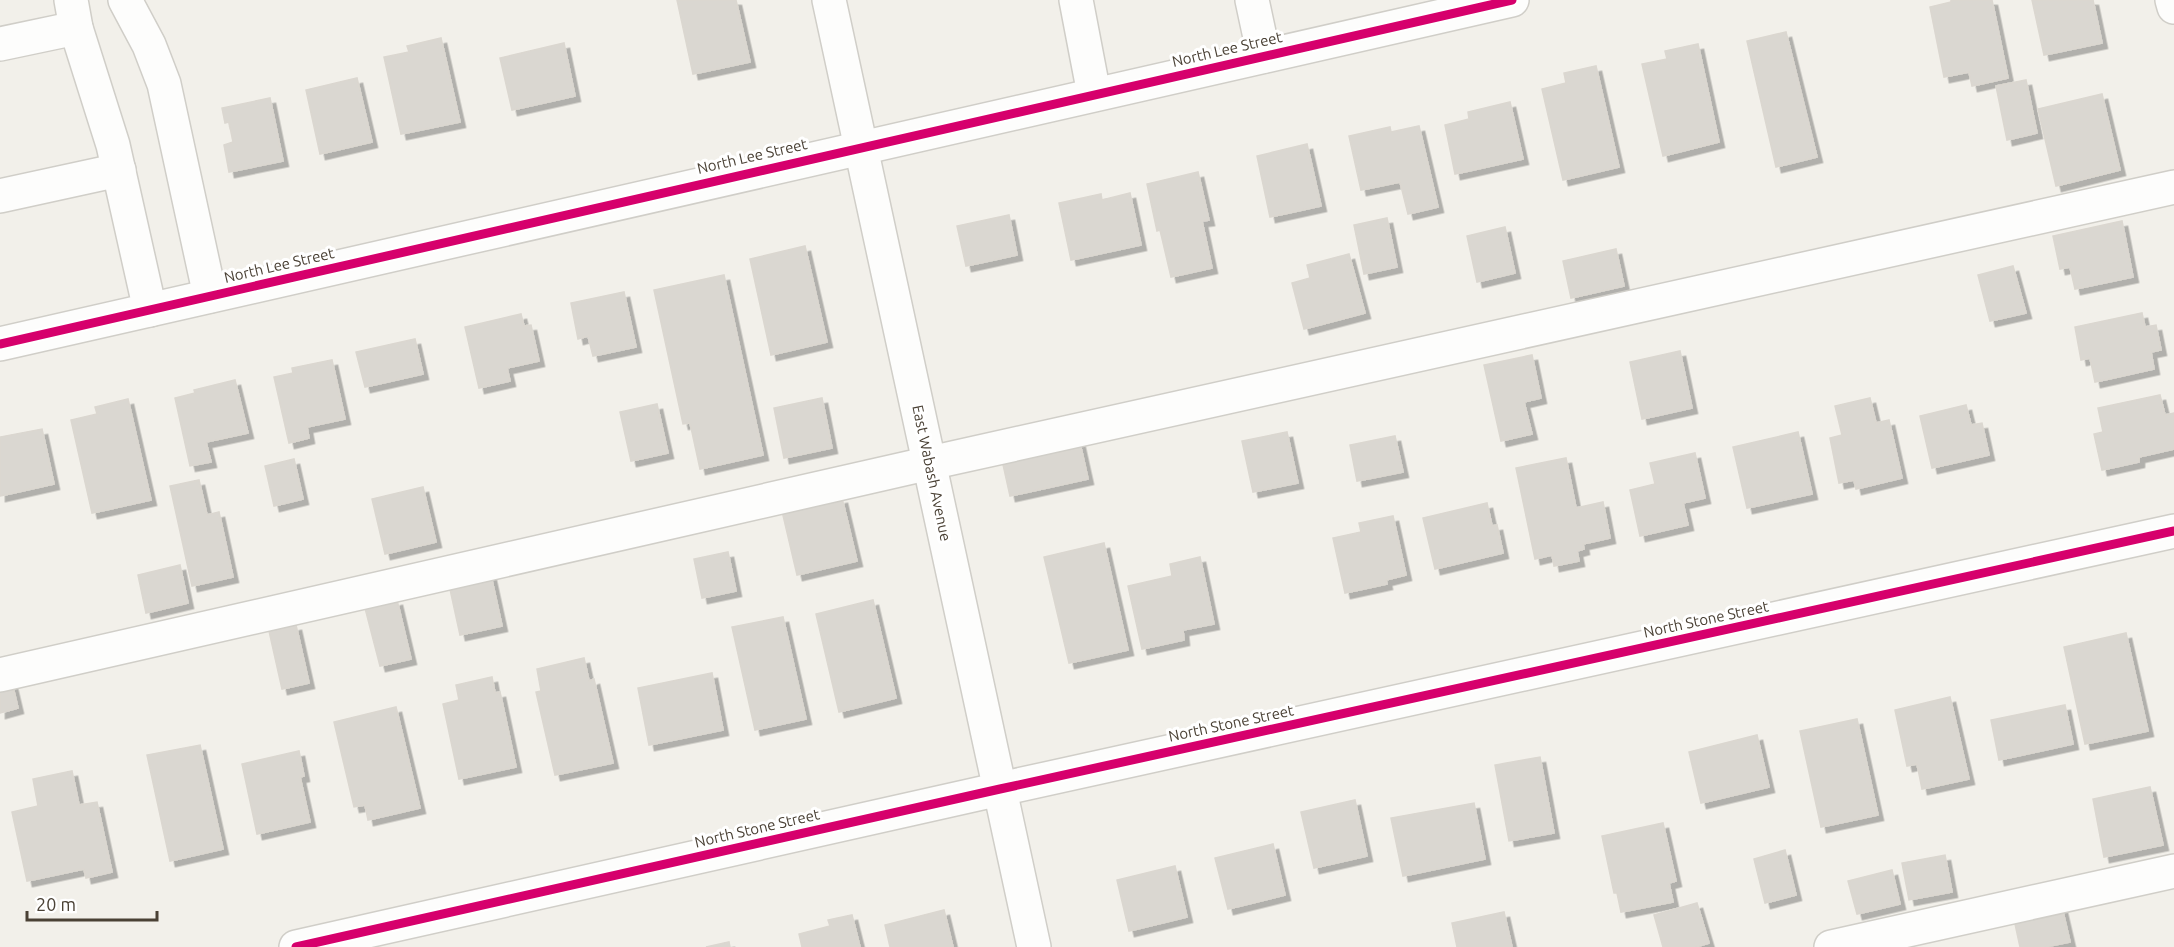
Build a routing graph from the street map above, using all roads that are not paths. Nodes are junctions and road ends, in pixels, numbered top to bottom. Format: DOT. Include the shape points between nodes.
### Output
graph roads {
  1 [pos="125,0"];
  2 [pos="829,0"];
  3 [pos="1076,0"];
  4 [pos="1252,0"];
  5 [pos="1512,0"];
  6 [pos="2172,0"];
  7 [pos="2174,7"];
  8 [pos="74,14"];
  9 [pos="0,44"];
  10 [pos="1264,57"];
  11 [pos="1094,94"];
  12 [pos="862,146"];
  13 [pos="119,170"];
  14 [pos="2174,187"];
  15 [pos="0,196"];
  16 [pos="210,296"];
  17 [pos="150,310"];
  18 [pos="0,344"];
  19 [pos="930,463"];
  20 [pos="2174,531"];
  21 [pos="0,675"];
  22 [pos="1000,789"];
  23 [pos="2174,871"];
  24 [pos="296,947"];
  25 [pos="1034,947"];
  26 [pos="1831,947"];
  1 -- 16 [label="street" via="164,84"];
  2 -- 12 [label="street, East Wabash Avenue"];
  3 -- 11 [label="street"];
  4 -- 10 [label="street"];
  5 -- 10 [label="street, North Lee Street"];
  6 -- 7 [label="street"];
  8 -- 9 [label="street"];
  8 -- 13 [label="street"];
  10 -- 11 [label="street, North Lee Street"];
  11 -- 12 [label="street, North Lee Street"];
  12 -- 16 [label="street, North Lee Street"];
  12 -- 19 [label="street, East Wabash Avenue"];
  13 -- 15 [label="street"];
  13 -- 17 [label="street"];
  14 -- 19 [label="street"];
  16 -- 17 [label="street, North Lee Street"];
  17 -- 18 [label="street, North Lee Street"];
  19 -- 21 [label="street"];
  19 -- 22 [label="street, East Wabash Avenue"];
  20 -- 22 [label="street, North Stone Street"];
  22 -- 24 [label="street, North Stone Street"];
  22 -- 25 [label="street, East Wabash Avenue"];
  23 -- 26 [label="street"];
}
